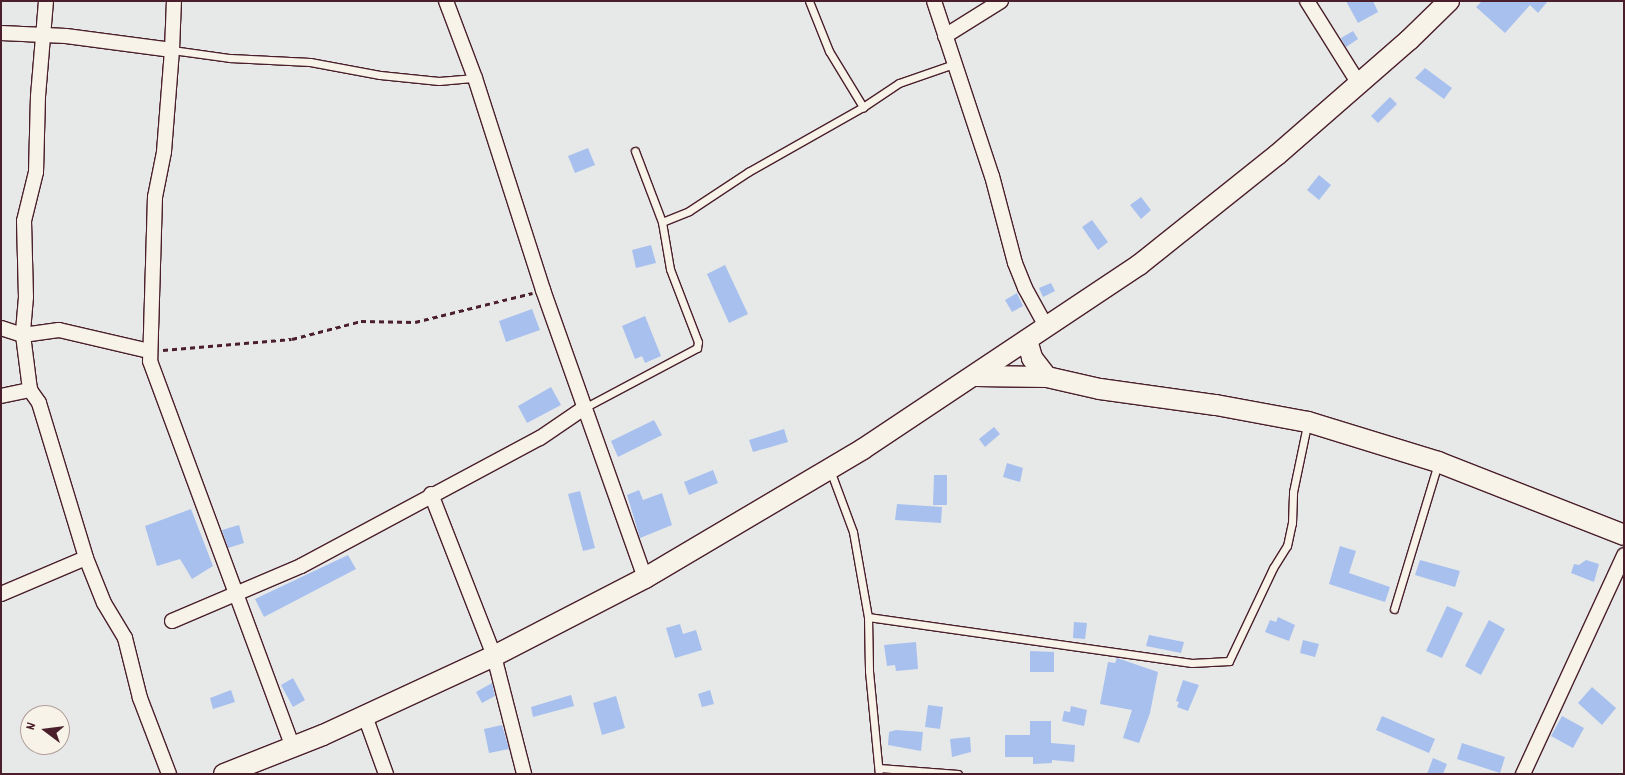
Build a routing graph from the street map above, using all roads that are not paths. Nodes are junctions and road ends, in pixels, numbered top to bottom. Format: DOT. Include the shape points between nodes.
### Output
graph roads {
  1 [pos="46,1"];
  2 [pos="174,1"];
  3 [pos="446,1"];
  4 [pos="809,1"];
  5 [pos="934,1"];
  6 [pos="1001,1"];
  7 [pos="1307,1"];
  8 [pos="1449,1"];
  9 [pos="1,33"];
  10 [pos="44,34"];
  11 [pos="945,36"];
  12 [pos="172,50"];
  13 [pos="954,64"];
  14 [pos="475,78"];
  15 [pos="1359,84"];
  16 [pos="863,108"];
  17 [pos="635,151"];
  18 [pos="662,222"];
  19 [pos="1,328"];
  20 [pos="1047,328"];
  21 [pos="23,335"];
  22 [pos="1027,340"];
  23 [pos="149,351"];
  24 [pos="976,376"];
  25 [pos="1046,378"];
  26 [pos="30,390"];
  27 [pos="1,396"];
  28 [pos="584,408"];
  29 [pos="1308,422"];
  30 [pos="1438,462"];
  31 [pos="829,469"];
  32 [pos="431,494"];
  33 [pos="1624,535"];
  34 [pos="1624,555"];
  35 [pos="86,558"];
  36 [pos="645,578"];
  37 [pos="1,594"];
  38 [pos="238,595"];
  39 [pos="1394,608"];
  40 [pos="868,617"];
  41 [pos="172,621"];
  42 [pos="494,656"];
  43 [pos="365,716"];
  44 [pos="293,748"];
  45 [pos="248,770"];
  46 [pos="879,771"];
  47 [pos="169,774"];
  48 [pos="224,774"];
  49 [pos="386,774"];
  50 [pos="524,774"];
  51 [pos="958,774"];
  52 [pos="1523,774"];
  1 -- 10 [label="street"];
  2 -- 12 [label="street"];
  3 -- 14 [label="street"];
  4 -- 16 [label="lane" via="829,51"];
  5 -- 11 [label="street"];
  6 -- 11 [label="street"];
  7 -- 15 [label="street"];
  8 -- 15 [label="main road"];
  9 -- 10 [label="street"];
  10 -- 12 [label="street"];
  10 -- 21 [label="street" via="36,172 24,221 26,297"];
  11 -- 13 [label="street"];
  12 -- 14 [label="lane" via="230,58 310,62 380,75 438,81"];
  12 -- 23 [label="street" via="164,152 155,197"];
  13 -- 16 [label="lane" via="899,83"];
  13 -- 20 [label="street" via="992,176 1015,263"];
  14 -- 28 [label="street" via="542,290"];
  15 -- 20 [label="main road" via="1194,222 1139,265"];
  16 -- 18 [label="lane" via="748,172 689,212"];
  17 -- 18 [label="lane"];
  18 -- 28 [label="lane" via="670,269 698,342 697,348"];
  19 -- 21 [label="street"];
  20 -- 22 [label="main road"];
  21 -- 23 [label="street" via="59,330"];
  21 -- 26 [label="street"];
  22 -- 24 [label="main road"];
  22 -- 25 [label="main road" via="1032,358"];
  23 -- 38 [label="street"];
  24 -- 25 [label="main road"];
  24 -- 31 [label="main road"];
  25 -- 29 [label="main road"];
  26 -- 27 [label="street"];
  26 -- 35 [label="street" via="39,403"];
  28 -- 32 [label="street" via="540,438"];
  28 -- 36 [label="street"];
  29 -- 30 [label="main road"];
  29 -- 40 [label="lane" via="1293,492 1287,546 1273,568 1229,661 1192,663"];
  30 -- 33 [label="main road"];
  30 -- 39 [label="lane"];
  31 -- 36 [label="main road"];
  31 -- 40 [label="lane" via="852,532"];
  32 -- 38 [label="street" via="301,566"];
  32 -- 42 [label="street"];
  34 -- 52 [label="street"];
  35 -- 37 [label="street"];
  35 -- 47 [label="street" via="104,603 125,638 140,698"];
  36 -- 42 [label="main road"];
  38 -- 41 [label="street"];
  38 -- 44 [label="street"];
  40 -- 46 [label="lane" via="869,672"];
  42 -- 43 [label="main road"];
  42 -- 50 [label="street"];
  43 -- 44 [label="main road"];
  43 -- 49 [label="street"];
  44 -- 45 [label="main road"];
  45 -- 48 [label="main road"];
  46 -- 51 [label="lane"];
}
